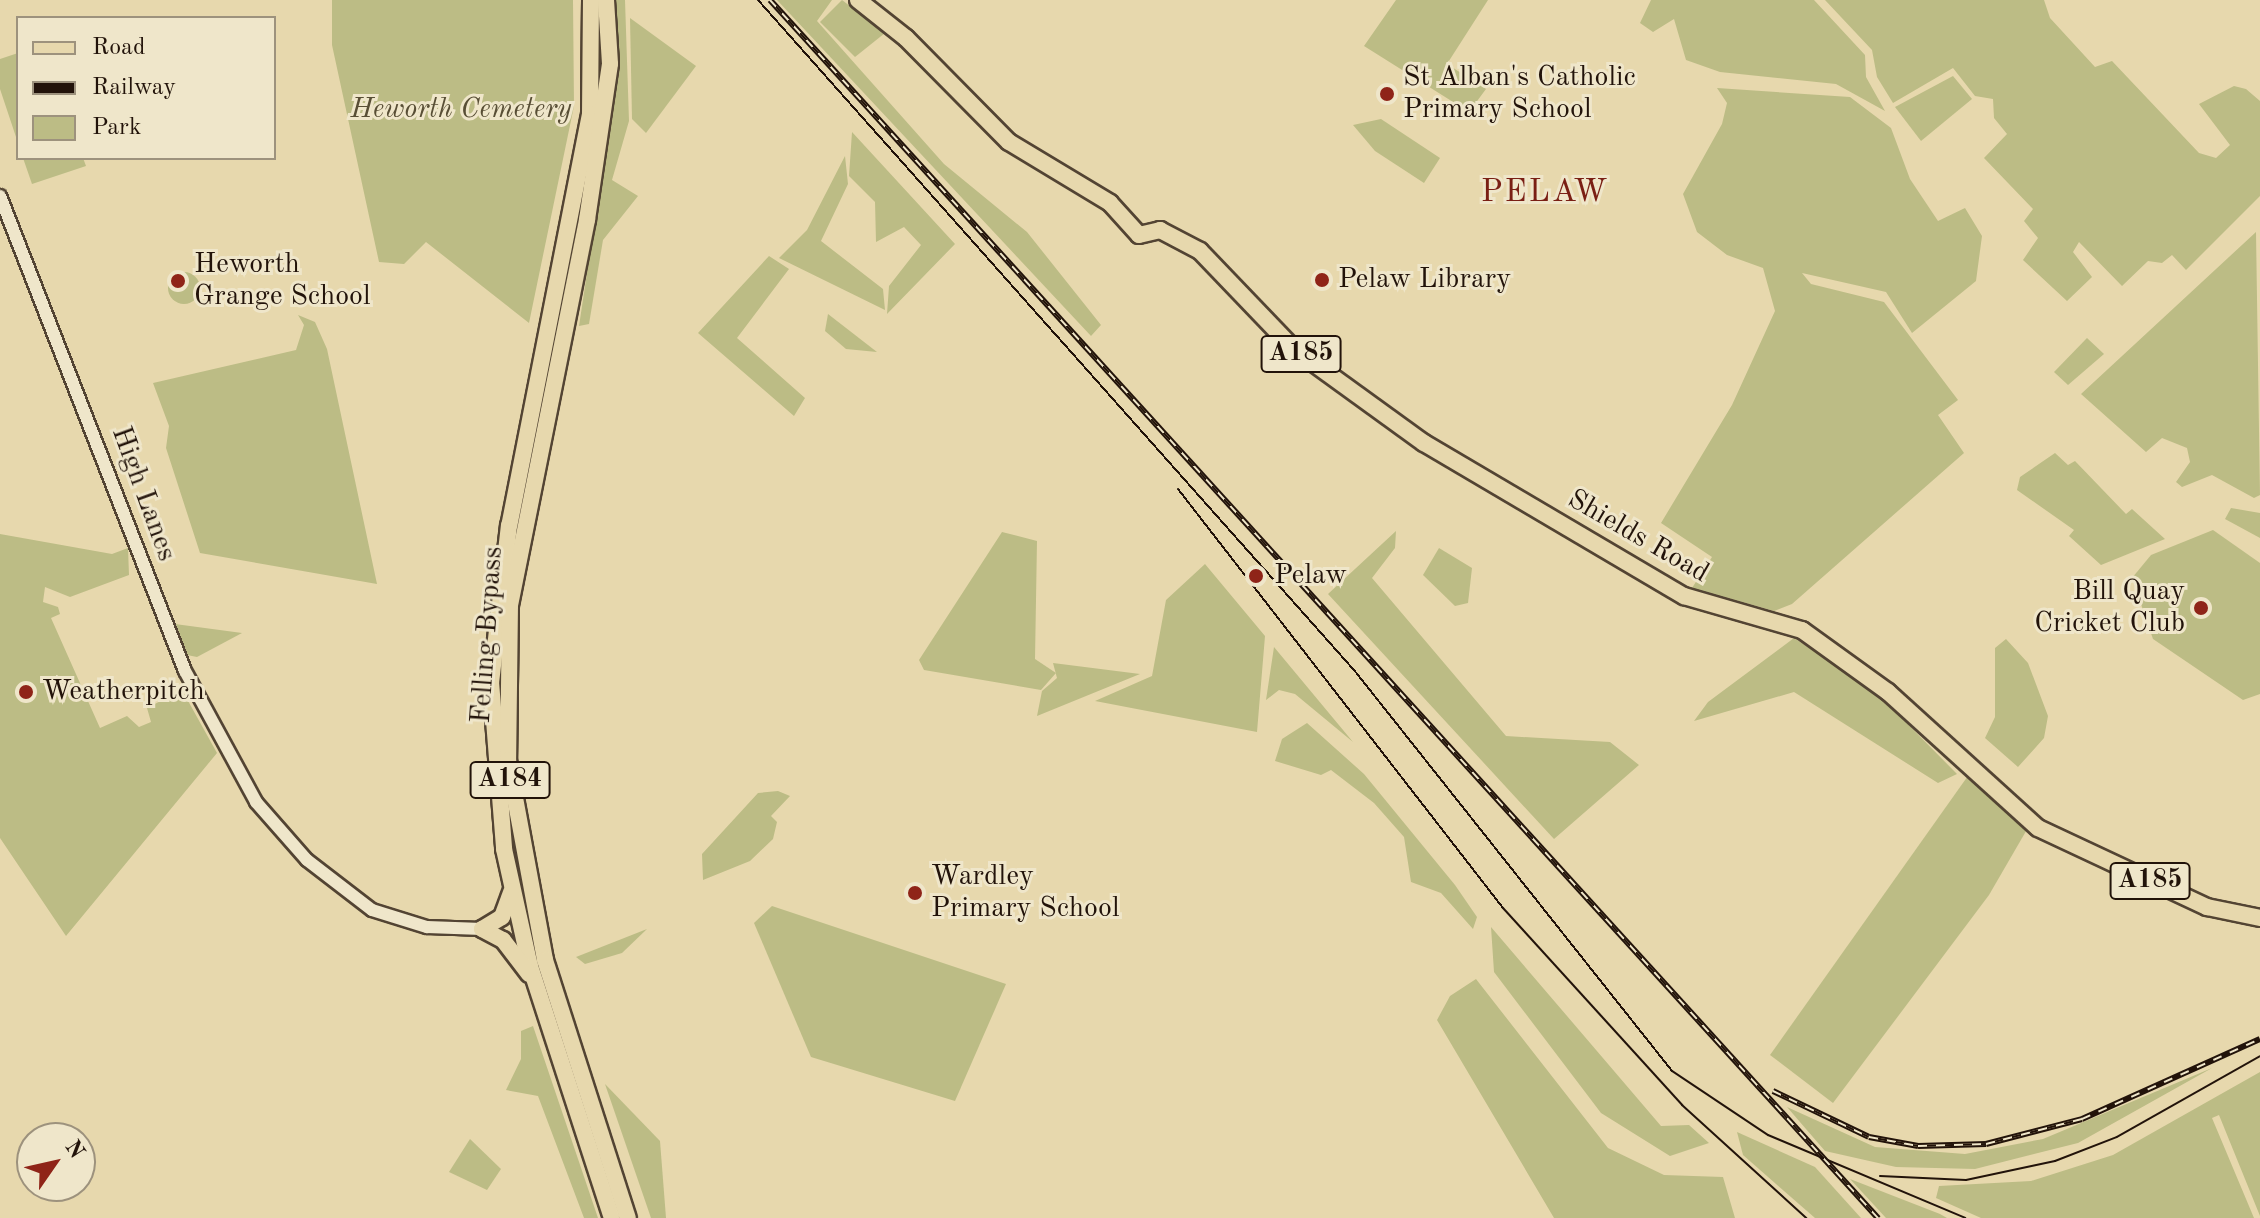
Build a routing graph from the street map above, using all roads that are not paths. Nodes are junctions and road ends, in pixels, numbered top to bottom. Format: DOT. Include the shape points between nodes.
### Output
graph roads {
  1 [pos="591,0"];
  2 [pos="606,0"];
  3 [pos="858,0"];
  4 [pos="0,196"];
  5 [pos="512,885"];
  6 [pos="2256,918"];
  7 [pos="482,929"];
  8 [pos="534,982"];
  9 [pos="612,1218"];
  10 [pos="628,1218"];
  1 -- 5 [label="main road, Felling Bypass / A184" via="590,114 496,603 494,759"];
  2 -- 10 [label="main road, Felling Bypass / A184" via="610,64 587,220 510,604 508,760 545,960"];
  3 -- 6 [label="main road, Shields Road / A185" via="1009,142 1142,229 1172,234 1200,251 1294,349 1445,457 1684,596 1788,624 1830,648 1888,692 2030,823 2187,898"];
  4 -- 7 [label="street, High Lanes" via="185,671 256,802 307,860 372,910 427,927"];
  5 -- 7 [label="main road" via="502,917"];
  5 -- 8 [label="main road, Felling Bypass / A184"];
  7 -- 8 [label="main road" via="503,940"];
  8 -- 9 [label="main road, Felling Bypass / A184"];
}
